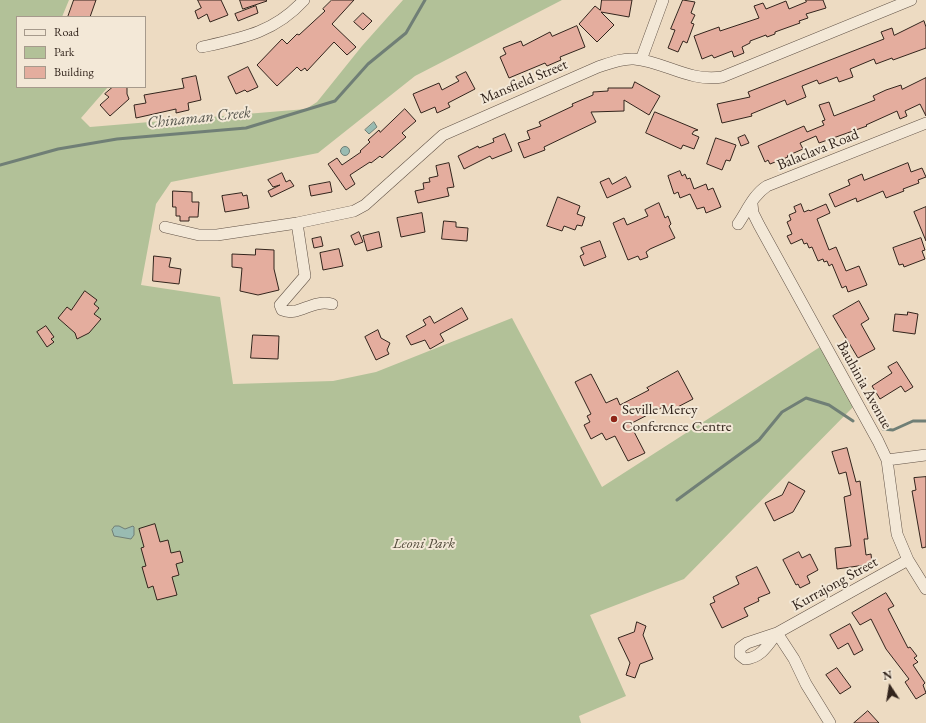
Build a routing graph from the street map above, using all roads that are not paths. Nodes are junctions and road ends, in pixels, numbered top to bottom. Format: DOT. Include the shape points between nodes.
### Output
graph roads {
  1 [pos="304,0"];
  2 [pos="663,0"];
  3 [pos="911,0"];
  4 [pos="202,47"];
  5 [pos="641,60"];
  6 [pos="926,123"];
  7 [pos="752,204"];
  8 [pos="297,223"];
  9 [pos="738,224"];
  10 [pos="165,227"];
  11 [pos="332,304"];
  12 [pos="926,455"];
  13 [pos="887,460"];
  14 [pos="908,560"];
  15 [pos="926,589"];
  16 [pos="830,723"];
  1 -- 4 [label="street" via="280,22 250,36"];
  2 -- 5 [label="street"];
  3 -- 5 [label="street, Mansfield Street" via="722,76 692,76"];
  5 -- 8 [label="street, Mansfield Street" via="620,60 598,67 455,129 433,142 365,205 354,211"];
  6 -- 7 [label="street, Balaclava Road" via="767,186 754,196"];
  7 -- 9 [label="street, Balaclava Road"];
  7 -- 13 [label="street, Bauhinia Avenue" via="759,225"];
  8 -- 10 [label="street, Mansfield Street" via="217,235 199,235"];
  8 -- 11 [label="street" via="305,276 280,305 282,310 298,311 309,305 324,302"];
  12 -- 13 [label="street"];
  13 -- 14 [label="street, Bauhinia Avenue" via="896,528"];
  14 -- 15 [label="street, Bauhinia Avenue"];
  14 -- 16 [label="street, Kurrajong Street" via="777,633"];
}
